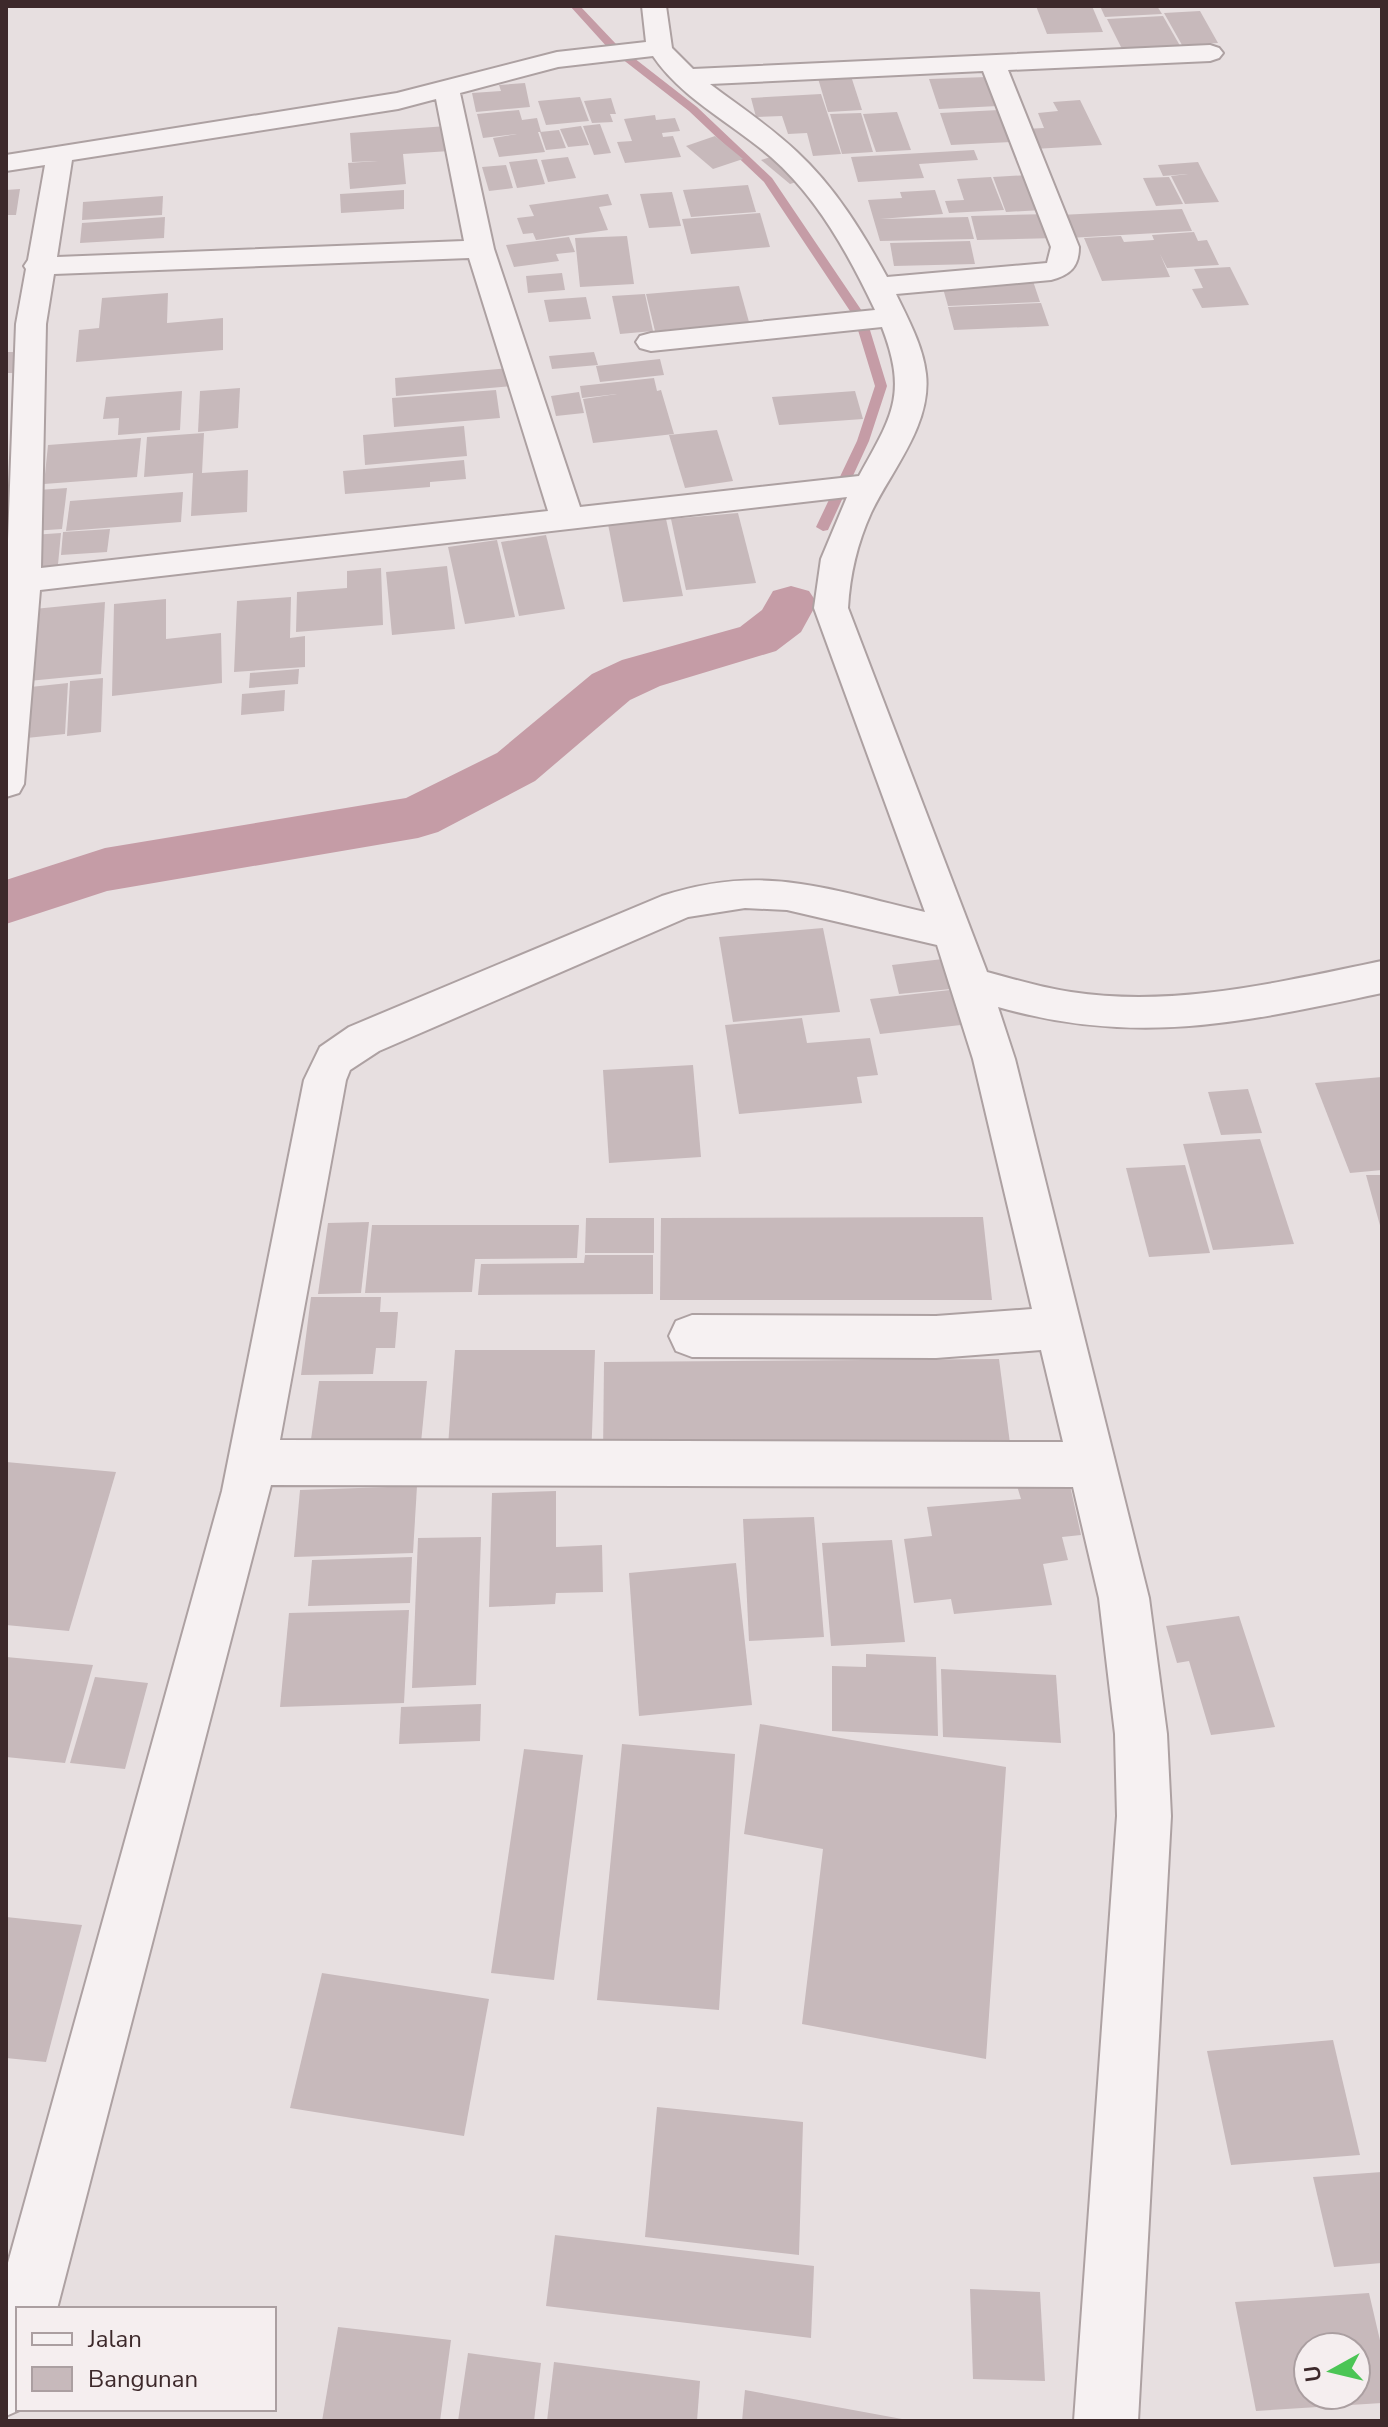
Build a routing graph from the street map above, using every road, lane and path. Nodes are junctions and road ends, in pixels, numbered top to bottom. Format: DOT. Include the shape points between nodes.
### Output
graph roads {
  1 [pos="654,6"];
  2 [pos="660,48"];
  3 [pos="1210,53"];
  4 [pos="993,63"];
  5 [pos="686,77"];
  6 [pos="447,90"];
  7 [pos="60,155"];
  8 [pos="6,163"];
  9 [pos="480,249"];
  10 [pos="38,266"];
  11 [pos="878,287"];
  12 [pos="872,320"];
  13 [pos="18,324"];
  14 [pos="651,342"];
  15 [pos="859,485"];
  16 [pos="567,518"];
  17 [pos="24,581"];
  18 [pos="6,784"];
  19 [pos="953,934"];
  20 [pos="1382,977"];
  21 [pos="974,994"];
  22 [pos="1058,1328"];
  23 [pos="692,1336"];
  24 [pos="251,1462"];
  25 [pos="1092,1465"];
  26 [pos="27,2307"];
  27 [pos="16,2346"];
  28 [pos="6,2384"];
  29 [pos="1106,2421"];
  1 -- 2 [label="street"];
  2 -- 5 [label="street"];
  2 -- 6 [label="street" via="557,60"];
  3 -- 4 [label="street"];
  4 -- 5 [label="street"];
  4 -- 11 [label="street" via="1065,247 1064,262 1051,271"];
  5 -- 11 [label="street" via="800,169"];
  6 -- 7 [label="street"];
  6 -- 9 [label="street"];
  7 -- 8 [label="street"];
  7 -- 10 [label="street"];
  9 -- 10 [label="street"];
  9 -- 16 [label="street"];
  10 -- 13 [label="street"];
  11 -- 12 [label="street"];
  12 -- 14 [label="street"];
  12 -- 15 [label="street" via="911,370 911,399 905,421"];
  13 -- 17 [label="street"];
  15 -- 16 [label="street"];
  15 -- 19 [label="street" via="837,553 831,608"];
  16 -- 17 [label="street"];
  17 -- 18 [label="street"];
  19 -- 21 [label="street"];
  19 -- 24 [label="street" via="787,895 710,897 676,906 393,1026 341,1054 325,1080"];
  20 -- 21 [label="street" via="1165,1015"];
  21 -- 22 [label="street"];
  22 -- 23 [label="street" via="936,1337"];
  22 -- 25 [label="street"];
  24 -- 25 [label="street"];
  24 -- 26 [label="street"];
  25 -- 29 [label="street" via="1124,1598 1135,1672 1144,1816"];
  27 -- 28 [label="street"];
}
